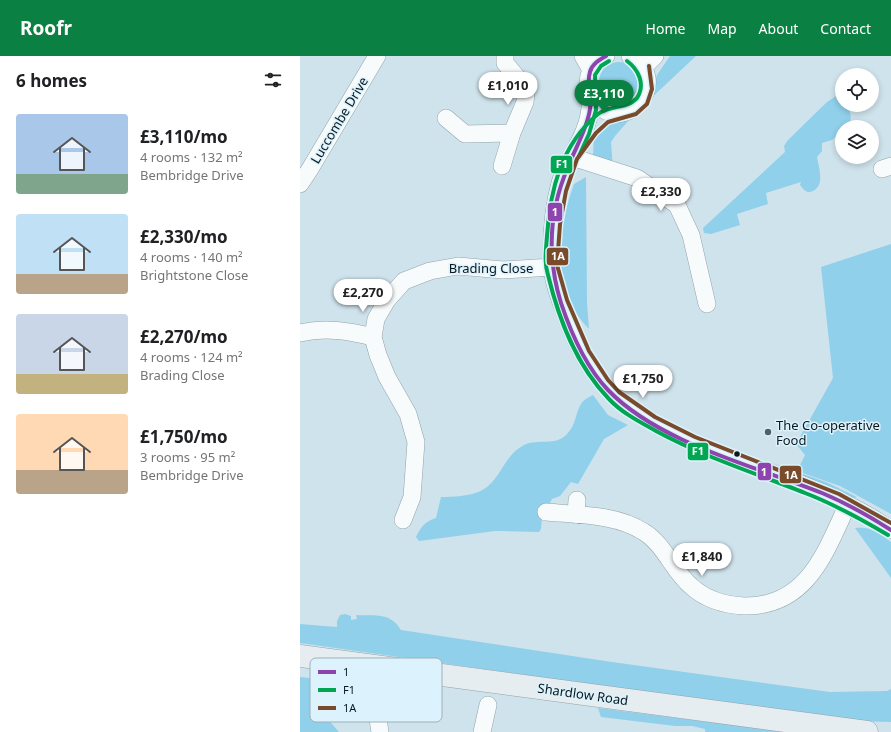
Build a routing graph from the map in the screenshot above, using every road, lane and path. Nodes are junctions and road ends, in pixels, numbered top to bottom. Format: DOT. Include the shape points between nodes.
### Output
graph roads {
  1 [pos="377,56"];
  2 [pos="505,56"];
  3 [pos="630,56"];
  4 [pos="649,62"];
  5 [pos="594,64"];
  6 [pos="611,114"];
  7 [pos="446,118"];
  8 [pos="512,133"];
  9 [pos="582,138"];
  10 [pos="572,157"];
  11 [pos="305,165"];
  12 [pos="502,166"];
  13 [pos="300,184"];
  14 [pos="552,267"];
  15 [pos="707,304"];
  16 [pos="300,333"];
  17 [pos="373,337"];
  18 [pos="848,506"];
  19 [pos="546,512"];
  20 [pos="403,520"];
  21 [pos="891,530"];
  22 [pos="300,656"];
  23 [pos="315,658"];
  24 [pos="442,675"];
  25 [pos="488,705"];
  26 [pos="378,722"];
  27 [pos="380,732"];
  28 [pos="482,732"];
  29 [pos="867,732"];
  1 -- 11 [label="street, Luccombe Drive"];
  2 -- 8 [label="street" via="505,63 525,87 526,94"];
  3 -- 4 [label="street"];
  4 -- 6 [label="street" via="648,83 641,102 627,112"];
  5 -- 6 [label="street" via="591,98 600,108"];
  5 -- 9 [label="street" via="591,108"];
  6 -- 9 [label="street" via="604,117"];
  7 -- 8 [label="street" via="465,134"];
  8 -- 12 [label="street"];
  9 -- 10 [label="street"];
  10 -- 14 [label="street" via="557,197"];
  10 -- 15 [label="street" via="637,178 677,206 691,235"];
  11 -- 13 [label="street, Luccombe Drive"];
  14 -- 17 [label="street, Brading Close" via="503,270 458,266 430,271 404,281 387,300 376,319"];
  14 -- 18 [label="street" via="560,300 572,332 592,368 614,396 644,418 685,440"];
  16 -- 17 [label="street" via="315,329 349,331"];
  17 -- 20 [label="street" via="387,377 408,414 416,442 412,497"];
  18 -- 19 [label="street" via="824,555 807,580 782,598 753,606 716,601 695,590 679,574 652,538 633,525 577,508"];
  18 -- 21 [label="street"];
  22 -- 23 [label="street, Shardlow Road"];
  24 -- 29 [label="street, Shardlow Road"];
  25 -- 28 [label="street"];
  26 -- 27 [label="street"];
}
